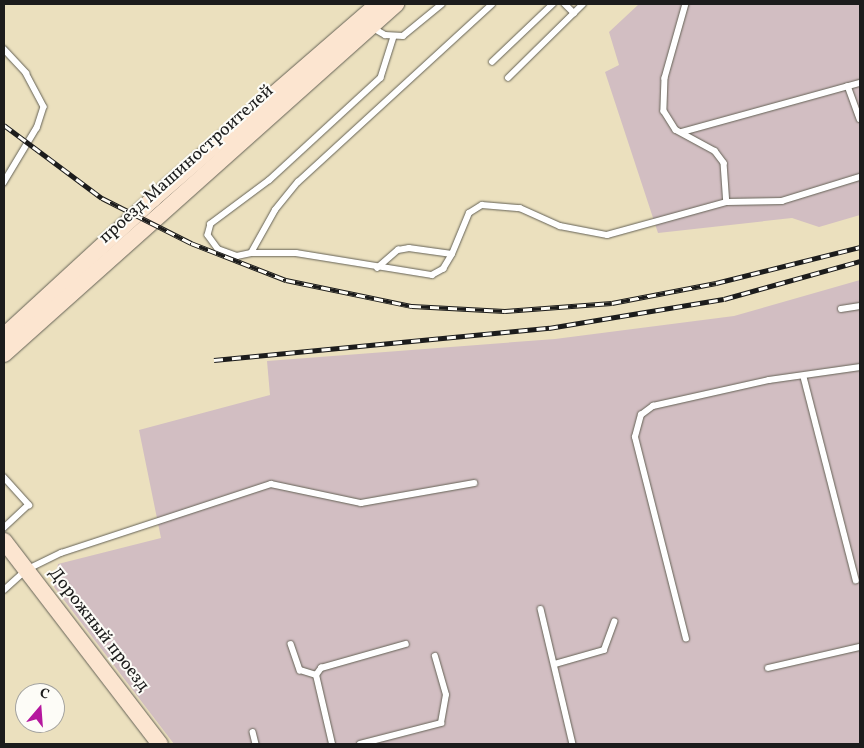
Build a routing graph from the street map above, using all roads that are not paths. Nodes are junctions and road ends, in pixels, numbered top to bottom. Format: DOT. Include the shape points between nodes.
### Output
graph roads {
  1 [pos="378,4"];
  2 [pos="396,4"];
  3 [pos="442,4"];
  4 [pos="492,4"];
  5 [pos="553,4"];
  6 [pos="565,4"];
  7 [pos="583,4"];
  8 [pos="686,4"];
  9 [pos="574,13"];
  10 [pos="368,22"];
  11 [pos="394,37"];
  12 [pos="4,49"];
  13 [pos="492,62"];
  14 [pos="508,78"];
  15 [pos="860,83"];
  16 [pos="848,86"];
  17 [pos="860,119"];
  18 [pos="682,132"];
  19 [pos="860,177"];
  20 [pos="4,183"];
  21 [pos="727,202"];
  22 [pos="251,253"];
  23 [pos="452,254"];
  24 [pos="377,268"];
  25 [pos="860,306"];
  26 [pos="841,309"];
  27 [pos="4,336"];
  28 [pos="4,354"];
  29 [pos="860,367"];
  30 [pos="804,377"];
  31 [pos="4,476"];
  32 [pos="474,483"];
  33 [pos="4,528"];
  34 [pos="4,541"];
  35 [pos="26,570"];
  36 [pos="856,580"];
  37 [pos="4,590"];
  38 [pos="541,610"];
  39 [pos="614,622"];
  40 [pos="686,640"];
  41 [pos="291,644"];
  42 [pos="406,644"];
  43 [pos="860,647"];
  44 [pos="435,657"];
  45 [pos="556,664"];
  46 [pos="768,668"];
  47 [pos="316,675"];
  48 [pos="253,732"];
  49 [pos="160,744"];
  50 [pos="256,744"];
  51 [pos="332,744"];
  52 [pos="360,744"];
  53 [pos="573,744"];
  1 -- 10 [label="main road, проезд Машиностроителей"];
  2 -- 10 [label="main road, проезд Машиностроителей"];
  3 -- 11 [label="lane" via="415,29"];
  4 -- 22 [label="lane" via="298,182 274,210"];
  5 -- 13 [label="lane"];
  6 -- 9 [label="lane"];
  7 -- 9 [label="lane"];
  8 -- 18 [label="lane" via="665,78 664,111 671,126"];
  9 -- 14 [label="lane"];
  10 -- 11 [label="lane"];
  10 -- 27 [label="main road, проезд Машиностроителей" via="153,198"];
  10 -- 28 [label="main road, проезд Машиностроителей"];
  11 -- 22 [label="lane" via="381,78 270,180 211,224 208,235 218,249 237,256"];
  12 -- 20 [label="lane" via="26,73 44,107 37,128"];
  15 -- 16 [label="lane"];
  16 -- 17 [label="lane"];
  16 -- 18 [label="lane"];
  18 -- 21 [label="lane" via="715,150 724,163"];
  19 -- 21 [label="lane" via="782,201"];
  21 -- 23 [label="lane" via="607,235 560,226 520,208 482,205 461,225"];
  22 -- 24 [label="lane" via="296,253"];
  23 -- 24 [label="lane" via="409,248 398,250"];
  23 -- 24 [label="lane" via="443,270 432,275"];
  25 -- 26 [label="lane"];
  29 -- 30 [label="lane"];
  30 -- 36 [label="lane"];
  30 -- 40 [label="lane" via="769,380 653,406 635,425"];
  31 -- 33 [label="lane" via="29,505"];
  32 -- 35 [label="lane" via="361,503 272,484 61,553"];
  34 -- 35 [label="main road, Дорожный проезд"];
  35 -- 37 [label="lane"];
  35 -- 49 [label="main road, Дорожный проезд"];
  38 -- 45 [label="lane"];
  39 -- 45 [label="lane" via="604,650"];
  41 -- 47 [label="lane" via="300,670"];
  42 -- 47 [label="lane" via="330,662"];
  43 -- 46 [label="lane"];
  44 -- 52 [label="lane" via="446,695 441,723"];
  45 -- 53 [label="lane"];
  47 -- 51 [label="lane"];
  48 -- 50 [label="lane"];
}
